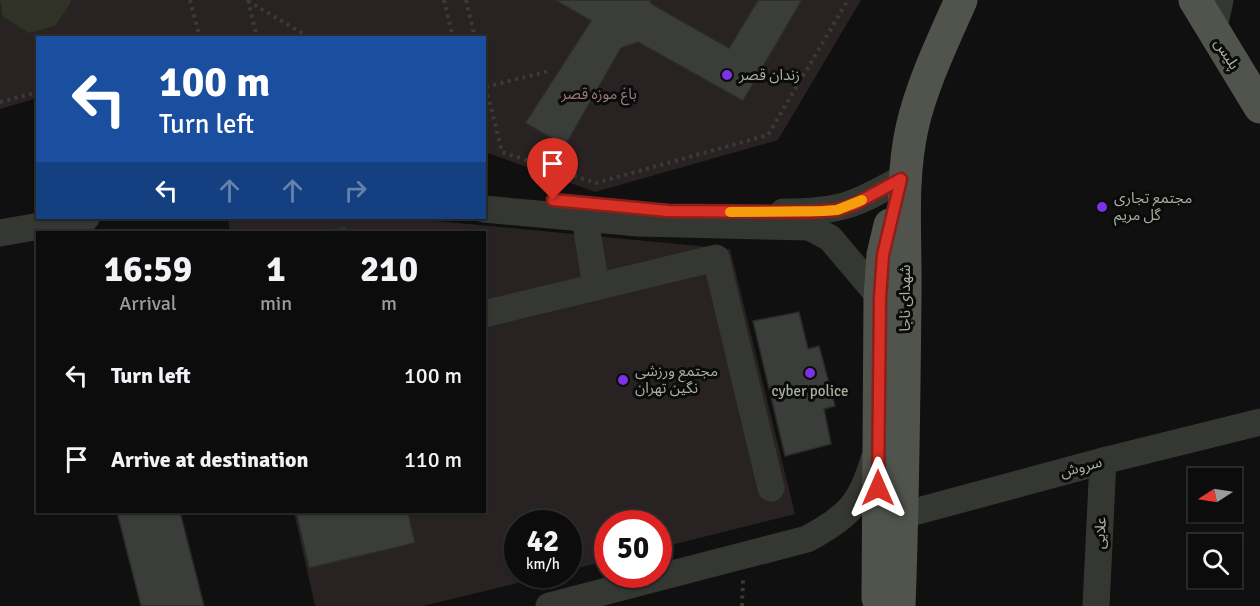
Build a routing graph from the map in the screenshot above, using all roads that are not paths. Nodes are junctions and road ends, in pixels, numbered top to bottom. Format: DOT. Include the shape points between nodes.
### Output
graph roads {
  1 [pos="961,0"];
  2 [pos="1195,0"];
  3 [pos="1220,0"];
  4 [pos="1213,32"];
  5 [pos="1260,107"];
  6 [pos="904,165"];
  7 [pos="486,192"];
  8 [pos="486,209"];
  9 [pos="36,210"];
  10 [pos="0,218"];
  11 [pos="585,218"];
  12 [pos="80,219"];
  13 [pos="0,233"];
  14 [pos="596,286"];
  15 [pos="880,297"];
  16 [pos="486,314"];
  17 [pos="1260,422"];
  18 [pos="879,441"];
  19 [pos="1103,461"];
  20 [pos="771,488"];
  21 [pos="903,515"];
  22 [pos="555,605"];
  23 [pos="878,606"];
  24 [pos="899,606"];
  25 [pos="1096,606"];
  1 -- 6 [label="main road, شهدای ناجا" via="920,103"];
  2 -- 4 [label="main road, پلیس"];
  3 -- 4 [label="street"];
  4 -- 5 [label="main road, پلیس"];
  6 -- 7 [label="street" via="855,204 810,212 668,211"];
  6 -- 15 [label="main road" via="883,255"];
  6 -- 21 [label="main road, شهدای ناجا"];
  8 -- 11 [label="street"];
  9 -- 10 [label="street"];
  11 -- 14 [label="street"];
  11 -- 15 [label="street" via="809,227 830,238"];
  12 -- 13 [label="street"];
  14 -- 16 [label="street"];
  14 -- 20 [label="street" via="716,258"];
  15 -- 18 [label="main road"];
  17 -- 19 [label="street, سروش"];
  18 -- 22 [label="street" via="866,486 854,506 832,526 807,539"];
  18 -- 23 [label="main road"];
  19 -- 21 [label="street, سروش"];
  19 -- 25 [label="street, علایی"];
  21 -- 24 [label="main road, شهدای ناجا"];
}
